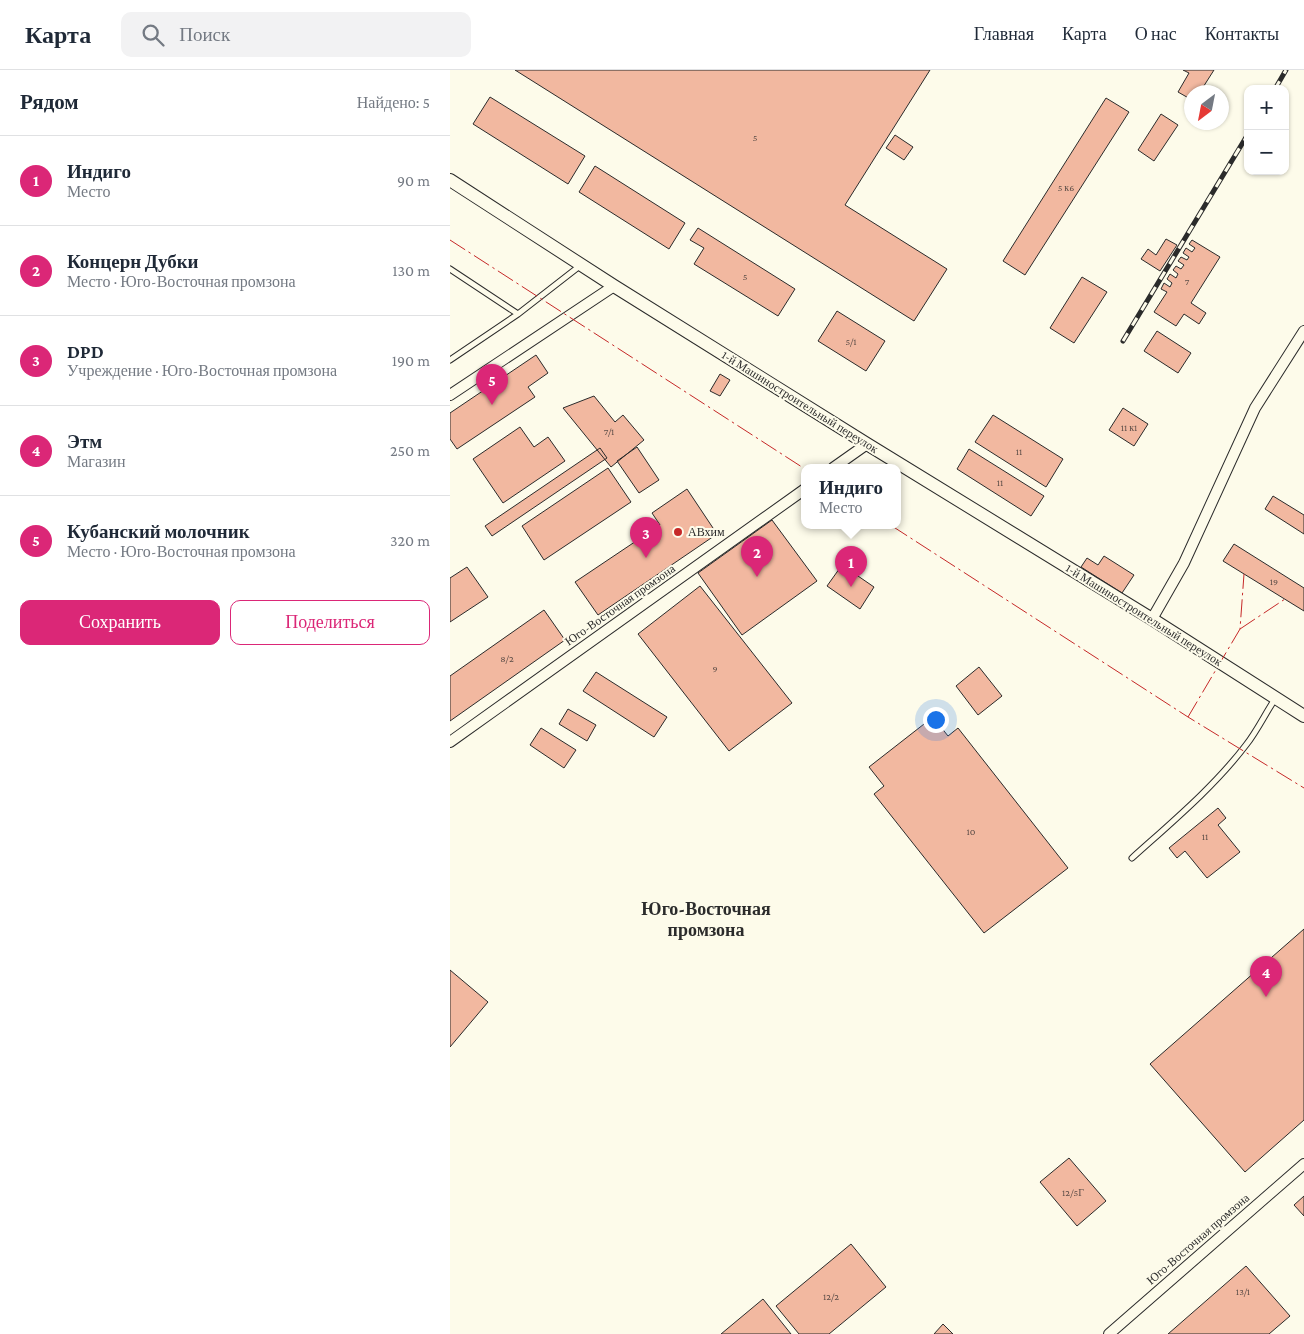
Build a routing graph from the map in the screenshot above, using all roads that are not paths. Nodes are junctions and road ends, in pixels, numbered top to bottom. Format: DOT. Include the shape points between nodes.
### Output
graph roads {
  1 [pos="450,180"];
  2 [pos="581,265"];
  3 [pos="450,269"];
  4 [pos="614,286"];
  5 [pos="518,314"];
  6 [pos="1304,331"];
  7 [pos="450,360"];
  8 [pos="450,395"];
  9 [pos="867,444"];
  10 [pos="839,464"];
  11 [pos="900,464"];
  12 [pos="901,465"];
  13 [pos="801,492"];
  14 [pos="1152,619"];
  15 [pos="1275,698"];
  16 [pos="1304,716"];
  17 [pos="450,742"];
  18 [pos="1132,858"];
  19 [pos="1304,1164"];
  20 [pos="1109,1334"];
  1 -- 2 [label="street, 1-й Машиностроительный переулок"];
  2 -- 4 [label="street, 1-й Машиностроительный переулок"];
  2 -- 5 [label="lane"];
  3 -- 5 [label="lane"];
  4 -- 8 [label="street"];
  4 -- 9 [label="street, 1-й Машиностроительный переулок"];
  5 -- 7 [label="lane"];
  6 -- 14 [label="street" via="1255,408 1184,563"];
  9 -- 10 [label="street"];
  9 -- 11 [label="street, 1-й Машиностроительный переулок"];
  12 -- 14 [label="street, 1-й Машиностроительный переулок"];
  13 -- 17 [label="street, Юго-Восточная промзона"];
  14 -- 15 [label="street, 1-й Машиностроительный переулок"];
  15 -- 16 [label="street, 1-й Машиностроительный переулок"];
  15 -- 18 [label="lane" via="1248,743 1227,768 1195,802"];
  19 -- 20 [label="street, Юго-Восточная промзона"];
}
